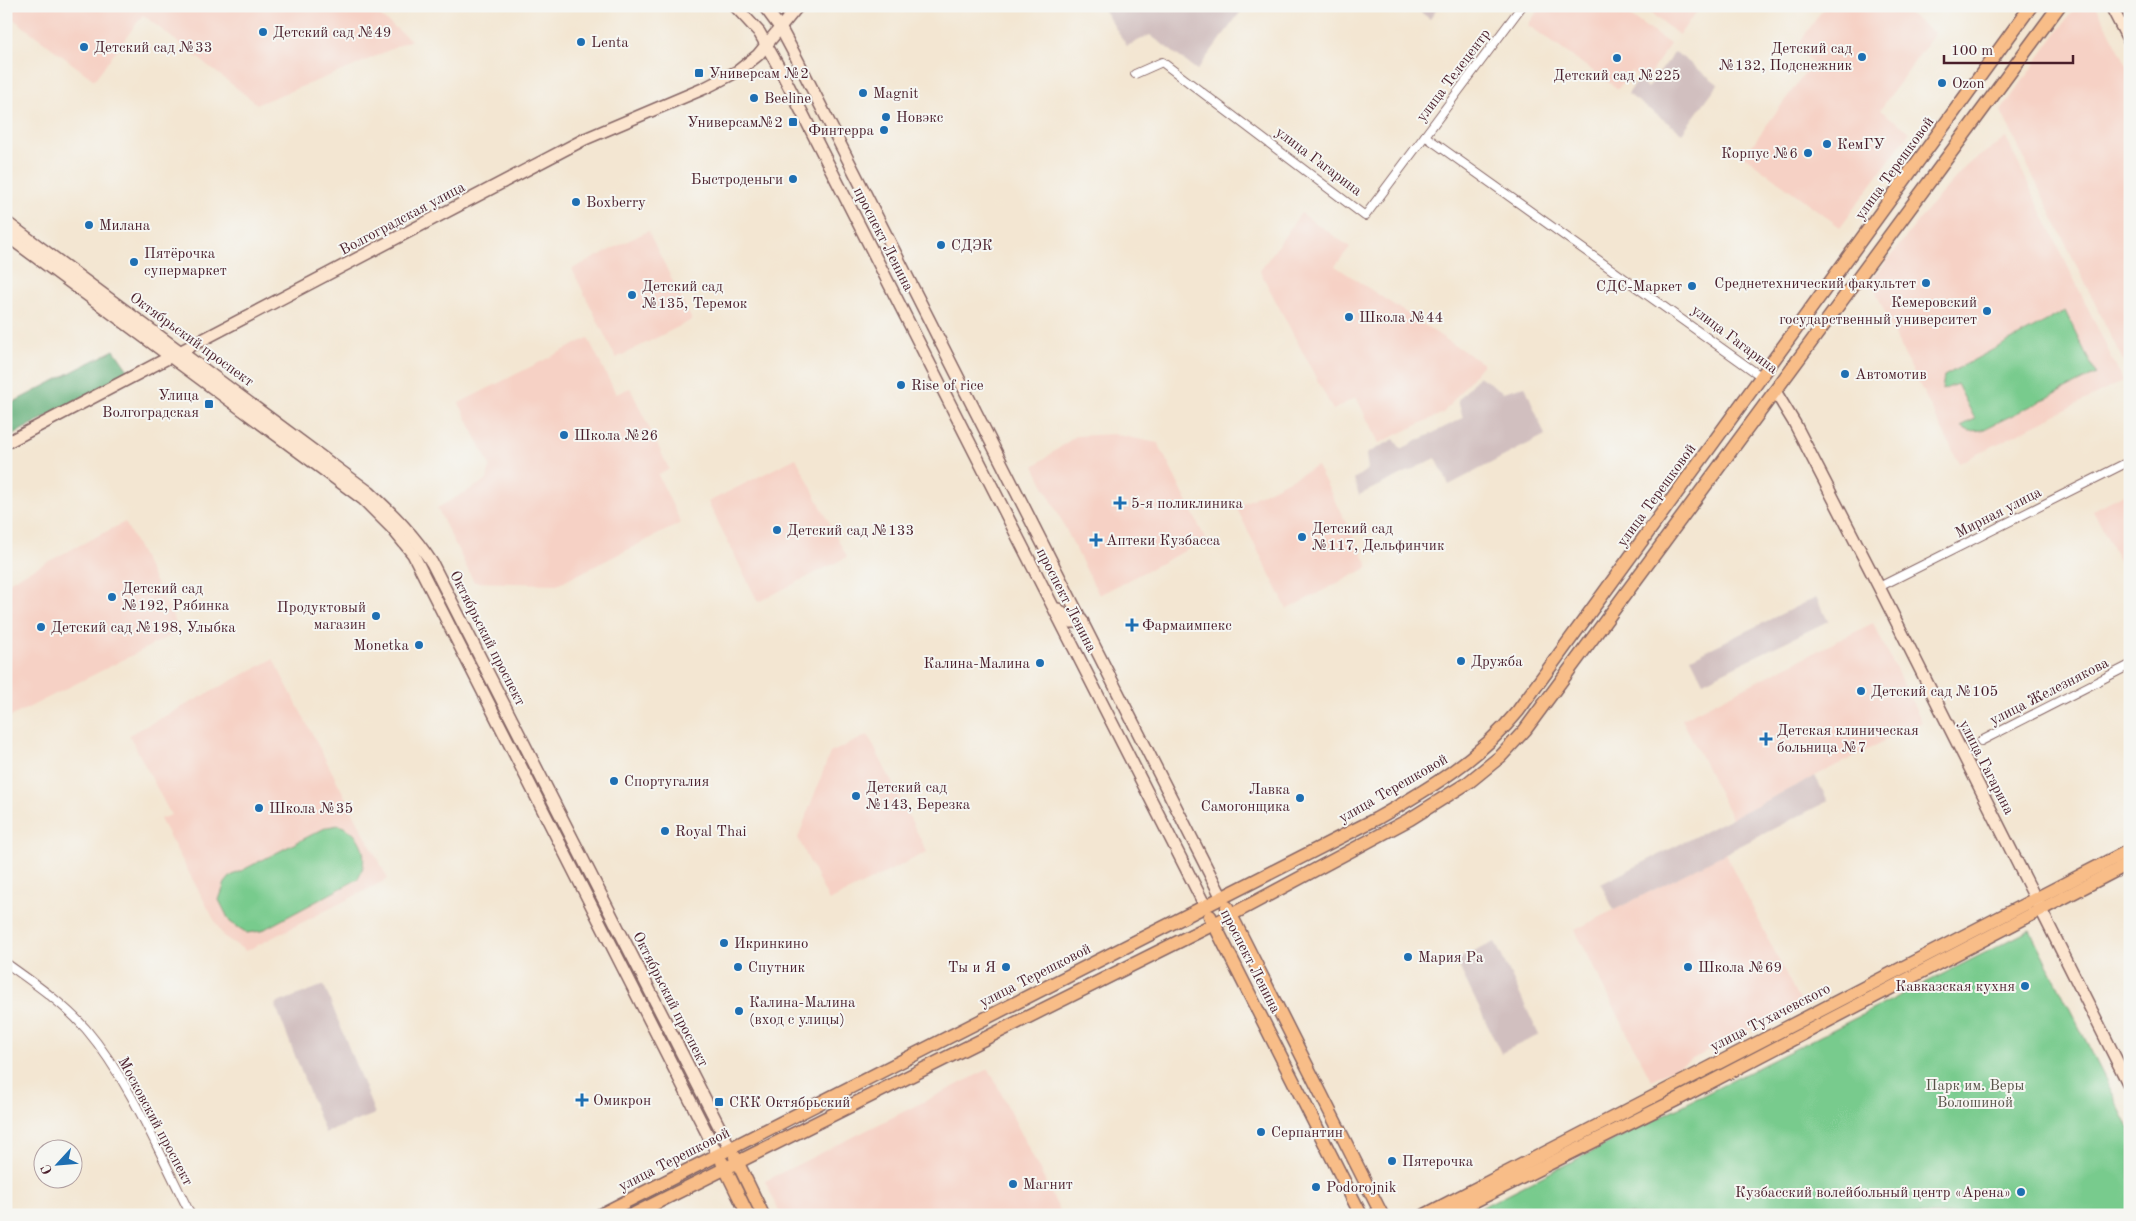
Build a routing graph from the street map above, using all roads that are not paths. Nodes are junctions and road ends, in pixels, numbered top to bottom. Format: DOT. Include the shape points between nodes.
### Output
graph roads {
  1 [pos="735,6"];
  2 [pos="764,6"];
  3 [pos="798,6"];
  4 [pos="1522,6"];
  5 [pos="2031,6"];
  6 [pos="2059,6"];
  7 [pos="2111,6"];
  8 [pos="781,28"];
  9 [pos="2130,43"];
  10 [pos="767,45"];
  11 [pos="1135,74"];
  12 [pos="1425,136"];
  13 [pos="6,222"];
  14 [pos="6,235"];
  15 [pos="182,351"];
  16 [pos="172,357"];
  17 [pos="1762,377"];
  18 [pos="1775,391"];
  19 [pos="6,443"];
  20 [pos="2130,461"];
  21 [pos="1879,587"];
  22 [pos="1048,599"];
  23 [pos="1083,622"];
  24 [pos="2130,665"];
  25 [pos="1982,741"];
  26 [pos="2130,850"];
  27 [pos="2130,862"];
  28 [pos="1222,898"];
  29 [pos="2038,903"];
  30 [pos="1205,906"];
  31 [pos="1231,914"];
  32 [pos="1214,924"];
  33 [pos="6,963"];
  34 [pos="2130,1087"];
  35 [pos="730,1148"];
  36 [pos="718,1155"];
  37 [pos="738,1163"];
  38 [pos="725,1169"];
  39 [pos="191,1215"];
  40 [pos="600,1215"];
  41 [pos="632,1215"];
  42 [pos="748,1215"];
  43 [pos="763,1215"];
  44 [pos="1361,1215"];
  45 [pos="1382,1215"];
  46 [pos="1425,1215"];
  47 [pos="1448,1215"];
  1 -- 10 [label="main road, проспект Ленина"];
  2 -- 8 [label="main road, проспект Ленина"];
  3 -- 8 [label="main road, Волгоградская улица"];
  4 -- 12 [label="street, улица Телецентр"];
  5 -- 17 [label="main road, улица Терешковой"];
  6 -- 18 [label="main road, улица Терешковой"];
  7 -- 9 [label="main road"];
  8 -- 10 [label="main road, Волгоградская улица"];
  8 -- 23 [label="main road, проспект Ленина"];
  10 -- 15 [label="main road, Волгоградская улица" via="738,71 585,139"];
  10 -- 22 [label="main road, проспект Ленина"];
  11 -- 12 [label="street, улица Гагарина" via="1162,62 1365,216"];
  12 -- 17 [label="street, улица Гагарина"];
  13 -- 15 [label="main road, Октябрьский проспект"];
  14 -- 16 [label="main road, Октябрьский проспект"];
  15 -- 16 [label="main road, Волгоградская улица"];
  15 -- 35 [label="main road, Октябрьский проспект" via="370,492 422,547"];
  16 -- 19 [label="main road, Волгоградская улица"];
  16 -- 36 [label="main road, Октябрьский проспект" via="363,499 413,554"];
  17 -- 18 [label="main road, улица Гагарина"];
  17 -- 28 [label="main road, улица Терешковой" via="1518,711 1490,742 1430,788"];
  18 -- 21 [label="main road, улица Гагарина"];
  18 -- 31 [label="main road, улица Терешковой" via="1525,730 1506,750 1485,770 1447,797"];
  20 -- 21 [label="street, Мирная улица"];
  21 -- 29 [label="main road, улица Гагарина"];
  22 -- 23 [label="main road" via="1071,622"];
  22 -- 30 [label="main road, проспект Ленина"];
  23 -- 28 [label="main road, проспект Ленина"];
  24 -- 25 [label="street, улица Железнякова"];
  26 -- 29 [label="main road, улица Тухачевского"];
  27 -- 29 [label="main road, улица Тухачевского"];
  28 -- 30 [label="main road, улица Терешковой"];
  28 -- 31 [label="main road, проспект Ленина"];
  29 -- 34 [label="main road, улица Гагарина"];
  29 -- 46 [label="main road, улица Тухачевского"];
  29 -- 47 [label="main road, улица Тухачевского" via="1680,1098"];
  30 -- 32 [label="main road, проспект Ленина"];
  30 -- 35 [label="main road, улица Терешковой"];
  31 -- 32 [label="main road, улица Терешковой"];
  31 -- 45 [label="main road, проспект Ленина"];
  32 -- 37 [label="main road, улица Терешковой"];
  32 -- 44 [label="main road, проспект Ленина"];
  33 -- 39 [label="street, Московский проспект" via="54,998 85,1028 121,1078"];
  35 -- 36 [label="main road, улица Терешковой"];
  35 -- 37 [label="main road, Октябрьский проспект"];
  36 -- 38 [label="main road, Октябрьский проспект"];
  36 -- 40 [label="main road, улица Терешковой"];
  37 -- 38 [label="main road, улица Терешковой"];
  37 -- 43 [label="main road, Октябрьский проспект"];
  38 -- 41 [label="main road, улица Терешковой"];
  38 -- 42 [label="main road, Октябрьский проспект"];
}
